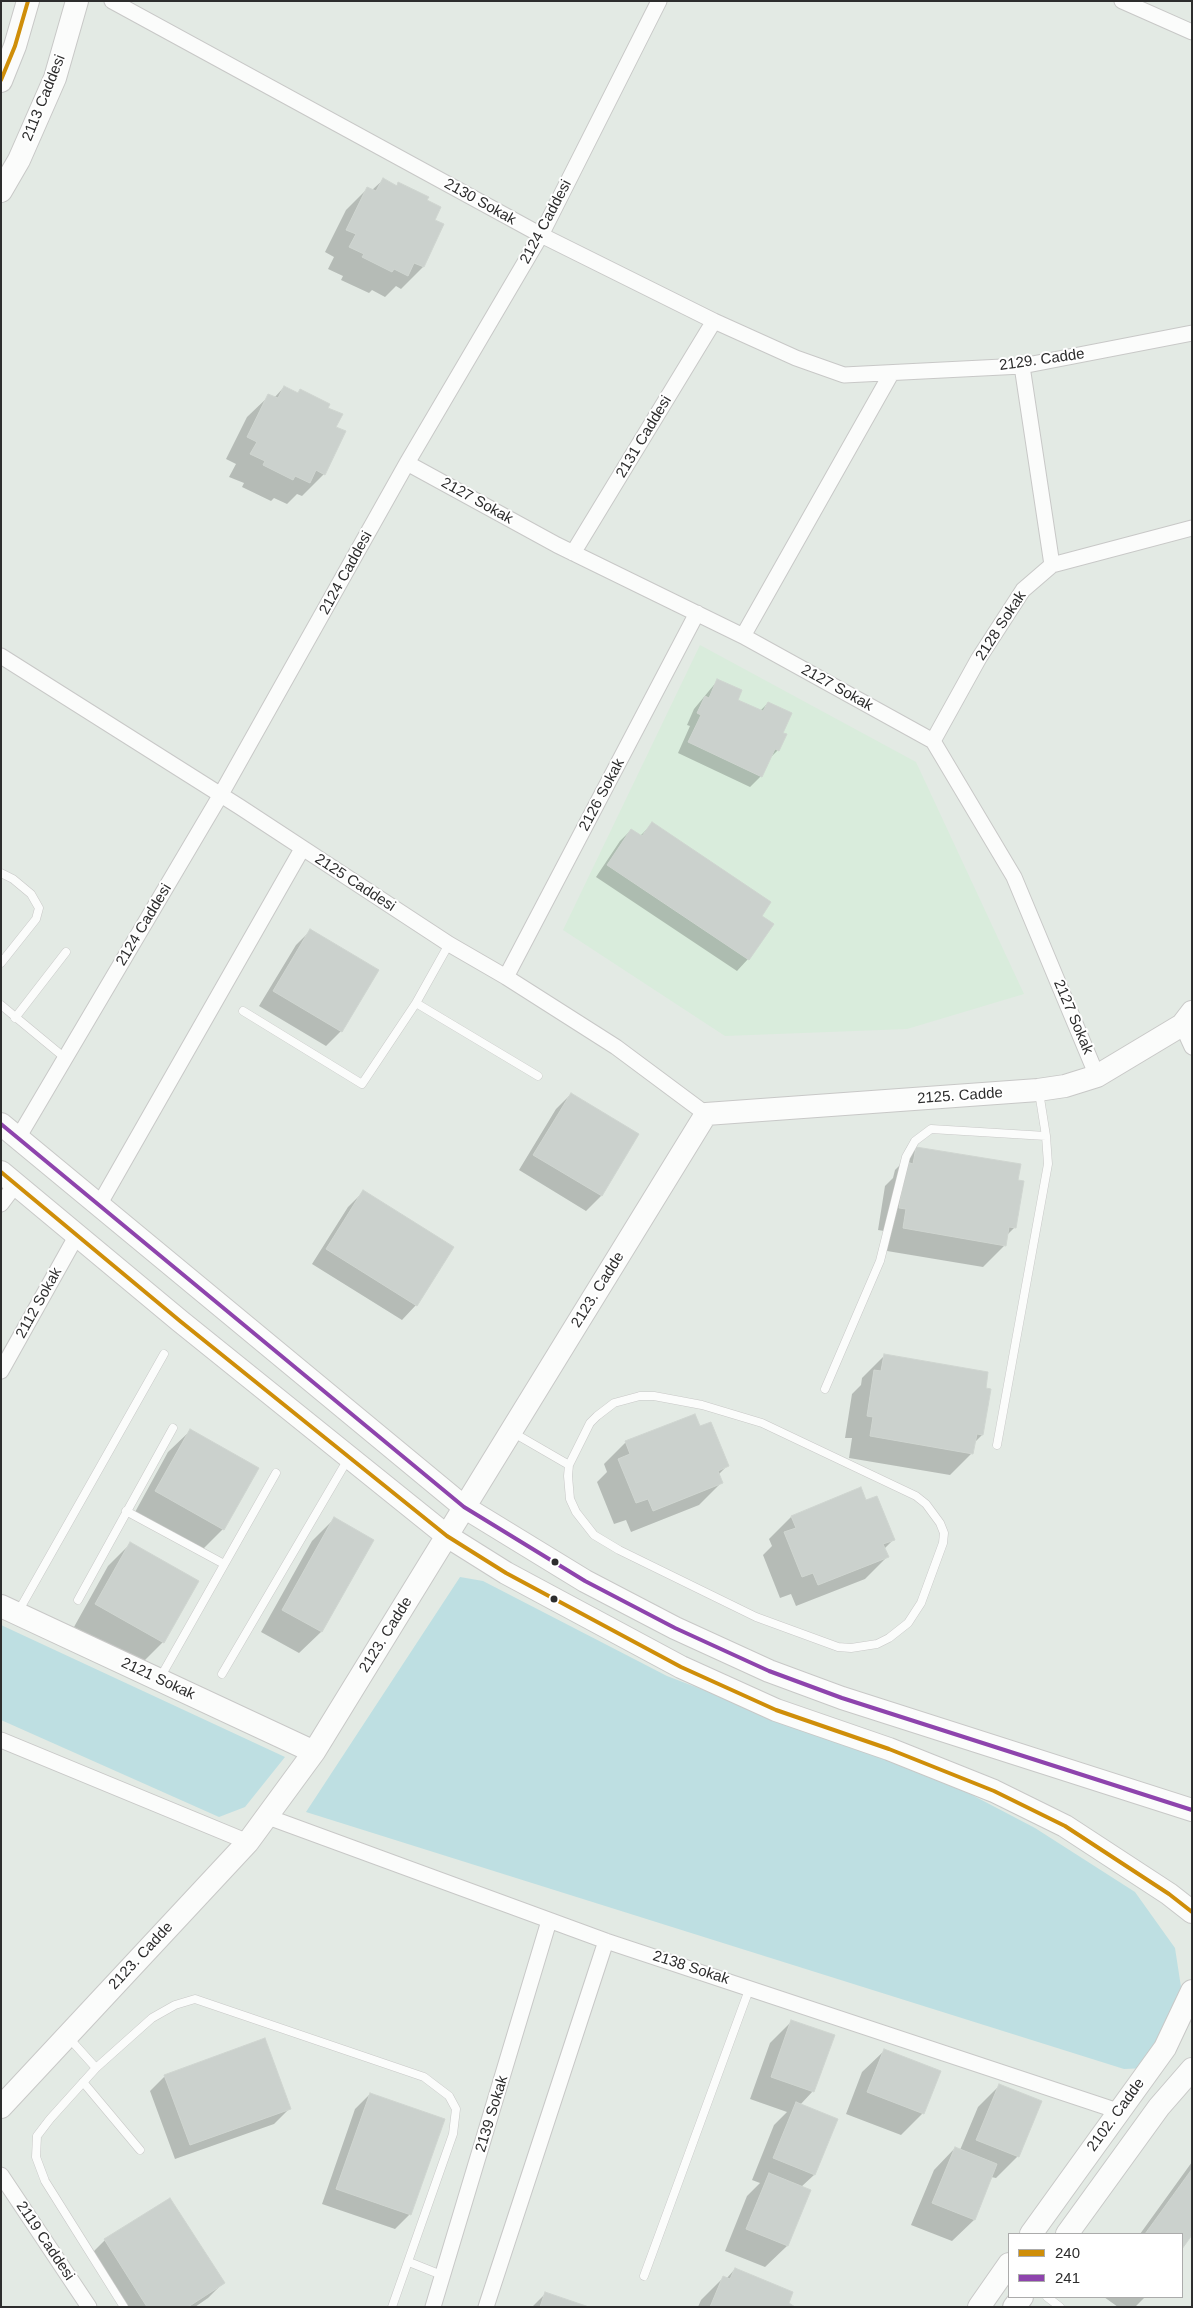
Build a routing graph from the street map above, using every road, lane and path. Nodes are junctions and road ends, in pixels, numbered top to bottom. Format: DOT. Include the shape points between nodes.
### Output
graph roads {
  1 [pos="28,1"];
  2 [pos="77,1"];
  3 [pos="112,1"];
  4 [pos="659,1"];
  5 [pos="1128,2"];
  6 [pos="1192,32"];
  7 [pos="1,81"];
  8 [pos="1,191"];
  9 [pos="541,236"];
  10 [pos="714,321"];
  11 [pos="1192,333"];
  12 [pos="1022,366"];
  13 [pos="891,374"];
  14 [pos="407,463"];
  15 [pos="1192,528"];
  16 [pos="573,553"];
  17 [pos="1052,565"];
  18 [pos="698,613"];
  19 [pos="743,636"];
  20 [pos="1,656"];
  21 [pos="933,741"];
  22 [pos="220,796"];
  23 [pos="302,849"];
  24 [pos="1,873"];
  25 [pos="449,944"];
  26 [pos="66,952"];
  27 [pos="1,963"];
  28 [pos="506,977"];
  29 [pos="416,1003"];
  30 [pos="1,1005"];
  31 [pos="243,1011"];
  32 [pos="15,1018"];
  33 [pos="1187,1018"];
  34 [pos="1192,1047"];
  35 [pos="65,1058"];
  36 [pos="538,1076"];
  37 [pos="1098,1076"];
  38 [pos="1038,1090"];
  39 [pos="706,1114"];
  40 [pos="10,1131"];
  41 [pos="1046,1136"];
  42 [pos="8,1178"];
  43 [pos="1,1204"];
  44 [pos="99,1205"];
  45 [pos="77,1235"];
  46 [pos="164,1354"];
  47 [pos="1,1371"];
  48 [pos="825,1388"];
  49 [pos="173,1428"];
  50 [pos="511,1431"];
  51 [pos="997,1445"];
  52 [pos="349,1457"];
  53 [pos="569,1465"];
  54 [pos="276,1473"];
  55 [pos="464,1507"];
  56 [pos="126,1511"];
  57 [pos="447,1536"];
  58 [pos="224,1564"];
  59 [pos="78,1600"];
  60 [pos="9,1610"];
  61 [pos="222,1674"];
  62 [pos="158,1679"];
  63 [pos="1,1740"];
  64 [pos="314,1752"];
  65 [pos="1192,1810"];
  66 [pos="268,1818"];
  67 [pos="248,1842"];
  68 [pos="1192,1912"];
  69 [pos="549,1921"];
  70 [pos="606,1941"];
  71 [pos="750,1987"];
  72 [pos="1192,1991"];
  73 [pos="67,2036"];
  74 [pos="96,2068"];
  75 [pos="1188,2080"];
  76 [pos="83,2082"];
  77 [pos="1,2107"];
  78 [pos="1118,2111"];
  79 [pos="140,2150"];
  80 [pos="1,2175"];
  81 [pos="1032,2233"];
  82 [pos="1068,2233"];
  83 [pos="409,2262"];
  84 [pos="1008,2265"];
  85 [pos="444,2276"];
  86 [pos="644,2276"];
  87 [pos="1048,2298"];
  88 [pos="89,2307"];
  89 [pos="124,2307"];
  90 [pos="392,2307"];
  91 [pos="433,2307"];
  92 [pos="486,2307"];
  93 [pos="979,2307"];
  94 [pos="1060,2307"];
  1 -- 7 [label="street" via="16,46"];
  2 -- 8 [label="street, 2113 Caddesi" via="55,78 19,160"];
  3 -- 9 [label="street, 2130 Sokak"];
  4 -- 9 [label="street, 2124 Caddesi"];
  5 -- 6 [label="street"];
  9 -- 10 [label="street, 2130 Sokak"];
  9 -- 14 [label="street, 2124 Caddesi"];
  10 -- 13 [label="street, 2130 Sokak" via="796,358 844,375"];
  10 -- 16 [label="street, 2131 Caddesi"];
  11 -- 12 [label="street, 2129. Cadde"];
  12 -- 13 [label="street, 2129. Cadde"];
  12 -- 17 [label="street"];
  13 -- 19 [label="street"];
  14 -- 16 [label="street, 2127 Sokak"];
  14 -- 22 [label="street, 2124 Caddesi"];
  15 -- 17 [label="street, 2128 Sokak"];
  16 -- 18 [label="street, 2127 Sokak"];
  17 -- 21 [label="street, 2128 Sokak" via="1024,590 979,658"];
  18 -- 19 [label="street, 2127 Sokak"];
  18 -- 28 [label="street, 2126 Sokak"];
  19 -- 21 [label="street, 2127 Sokak"];
  20 -- 22 [label="street, 2125 Caddesi"];
  21 -- 37 [label="street, 2127 Sokak" via="1014,877"];
  22 -- 23 [label="street, 2125 Caddesi"];
  22 -- 35 [label="street, 2124 Caddesi"];
  23 -- 25 [label="street, 2125 Caddesi"];
  23 -- 44 [label="street"];
  24 -- 27 [label="lane" via="31,894 39,908 36,919"];
  25 -- 28 [label="street, 2125 Caddesi"];
  25 -- 29 [label="lane"];
  26 -- 32 [label="lane"];
  28 -- 39 [label="street, 2125 Caddesi" via="616,1047"];
  29 -- 31 [label="lane" via="362,1084"];
  29 -- 36 [label="lane"];
  30 -- 32 [label="lane"];
  32 -- 35 [label="lane"];
  33 -- 34 [label="street"];
  33 -- 37 [label="street, 2125. Cadde"];
  35 -- 40 [label="street, 2124 Caddesi"];
  37 -- 38 [label="street, 2125. Cadde"];
  38 -- 39 [label="street, 2125. Cadde"];
  38 -- 41 [label="lane"];
  39 -- 50 [label="street, 2123. Cadde"];
  40 -- 44 [label="street"];
  41 -- 48 [label="lane" via="931,1129 915,1141 906,1157 880,1261"];
  41 -- 51 [label="lane" via="1048,1164"];
  42 -- 43 [label="street"];
  42 -- 45 [label="street"];
  44 -- 55 [label="street"];
  45 -- 47 [label="street, 2112 Sokak"];
  45 -- 52 [label="street"];
  46 -- 60 [label="lane"];
  49 -- 56 [label="lane"];
  50 -- 53 [label="lane"];
  50 -- 55 [label="street, 2123. Cadde"];
  52 -- 57 [label="street"];
  52 -- 61 [label="lane"];
  53 -- 53 [label="lane" via="568,1488 576,1512 584,1524 606,1543 756,1617 838,1647 858,1648 877,1644 908,1623 921,1603 943,1543 944,1533 940,1524 931,1509 916,1496 788,1434 702,1405 654,1396 614,1403 590,1423"];
  54 -- 58 [label="lane"];
  55 -- 57 [label="street, 2123. Cadde"];
  55 -- 65 [label="street" via="585,1581 675,1628 769,1671 842,1698"];
  56 -- 58 [label="lane"];
  56 -- 59 [label="lane"];
  57 -- 64 [label="street, 2123. Cadde"];
  57 -- 68 [label="street" via="598,1625 681,1667 776,1710 889,1749 994,1791 1065,1826"];
  58 -- 62 [label="lane"];
  60 -- 62 [label="street, 2121 Sokak"];
  62 -- 64 [label="street, 2121 Sokak"];
  63 -- 67 [label="street"];
  64 -- 66 [label="street, 2123. Cadde"];
  66 -- 67 [label="street, 2123. Cadde"];
  66 -- 69 [label="street, 2138 Sokak"];
  67 -- 73 [label="street, 2123. Cadde"];
  69 -- 70 [label="street, 2138 Sokak"];
  69 -- 85 [label="street, 2139 Sokak"];
  70 -- 71 [label="street, 2138 Sokak"];
  70 -- 92 [label="street"];
  71 -- 78 [label="street, 2138 Sokak"];
  71 -- 86 [label="lane"];
  72 -- 78 [label="street, 2102. Cadde" via="1165,2048"];
  73 -- 74 [label="lane"];
  73 -- 77 [label="street, 2123. Cadde"];
  74 -- 76 [label="lane"];
  74 -- 83 [label="lane" via="152,2018 194,1999 424,2077 449,2096 456,2109 452,2134"];
  75 -- 82 [label="street, 2102. Cadde" via="1159,2107"];
  76 -- 79 [label="lane"];
  76 -- 89 [label="lane" via="37,2136 36,2157 45,2181"];
  78 -- 81 [label="street, 2102. Cadde"];
  80 -- 88 [label="street, 2119 Caddesi"];
  83 -- 85 [label="lane"];
  83 -- 90 [label="lane"];
  84 -- 93 [label="street"];
  85 -- 91 [label="street, 2139 Sokak"];
  87 -- 94 [label="lane"];
}
